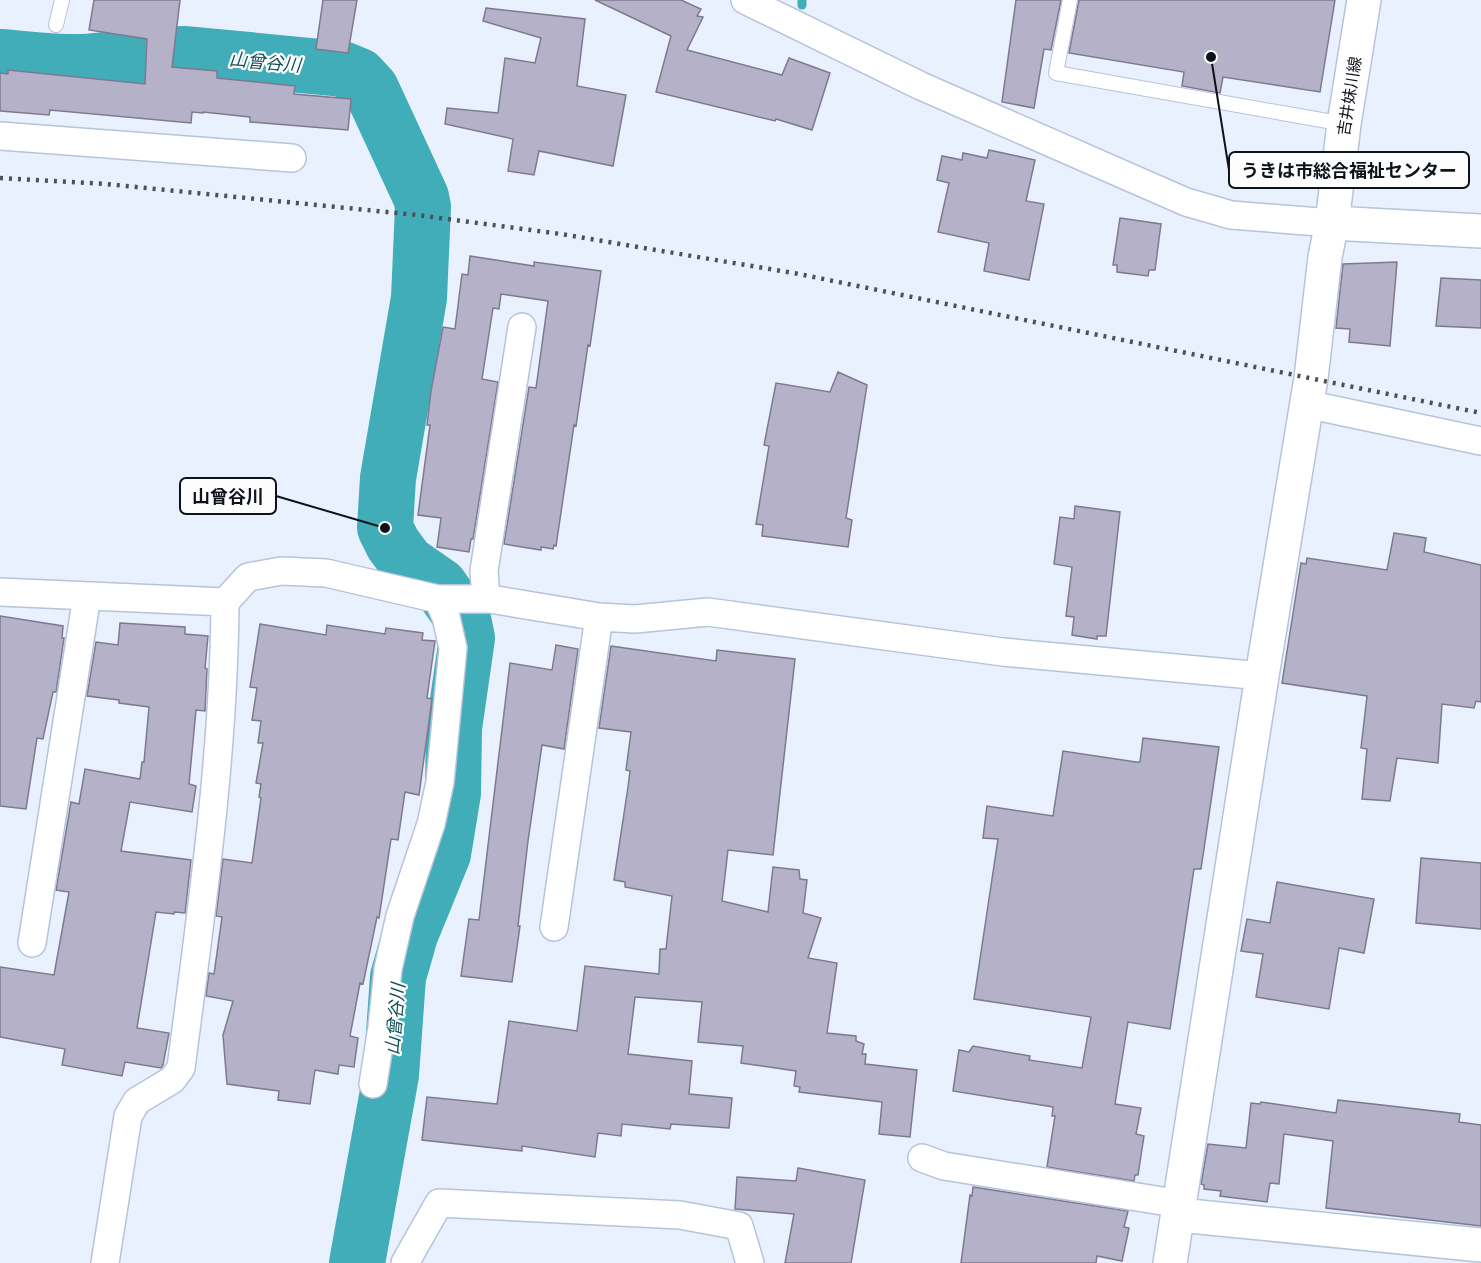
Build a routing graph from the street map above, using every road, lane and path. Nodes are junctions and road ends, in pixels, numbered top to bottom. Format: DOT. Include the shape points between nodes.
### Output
graph roads {
  1 [pos="62,0"];
  2 [pos="745,0"];
  3 [pos="1070,0"];
  4 [pos="1364,0"];
  5 [pos="771,6"];
  6 [pos="56,25"];
  7 [pos="1344,124"];
  8 [pos="0,136"];
  9 [pos="292,158"];
  10 [pos="1332,223"];
  11 [pos="1481,231"];
  12 [pos="522,327"];
  13 [pos="1306,404"];
  14 [pos="1481,441"];
  15 [pos="0,592"];
  16 [pos="87,596"];
  17 [pos="460,599"];
  18 [pos="225,602"];
  19 [pos="599,617"];
  20 [pos="1262,676"];
  21 [pos="554,927"];
  22 [pos="32,943"];
  23 [pos="373,1084"];
  24 [pos="922,1158"];
  25 [pos="1180,1209"];
  26 [pos="1481,1245"];
  27 [pos="105,1263"];
  28 [pos="405,1263"];
  29 [pos="750,1263"];
  30 [pos="1170,1263"];
  1 -- 6 [label="lane"];
  2 -- 5 [label="street"];
  3 -- 7 [label="lane" via="1056,73"];
  4 -- 7 [label="street, 吉井妹川線"];
  5 -- 10 [label="street" via="921,86 1186,202 1230,215"];
  7 -- 10 [label="street, 吉井妹川線"];
  8 -- 9 [label="street"];
  10 -- 11 [label="street"];
  10 -- 13 [label="street, 吉井妹川線"];
  12 -- 17 [label="street" via="484,571"];
  13 -- 14 [label="street"];
  13 -- 20 [label="street, 吉井妹川線"];
  15 -- 16 [label="street"];
  16 -- 18 [label="street"];
  16 -- 22 [label="street"];
  17 -- 18 [label="street" via="326,573 281,571 248,577"];
  17 -- 19 [label="street"];
  17 -- 23 [label="street" via="446,617 453,648 440,782 388,969"];
  18 -- 27 [label="street" via="210,846 181,1068 172,1080 137,1101 129,1116"];
  19 -- 20 [label="street" via="635,619 708,612 1003,652"];
  19 -- 21 [label="street"];
  20 -- 25 [label="street, 吉井妹川線"];
  24 -- 25 [label="street" via="944,1166"];
  25 -- 26 [label="street"];
  25 -- 30 [label="street, 吉井妹川線"];
  28 -- 29 [label="street" via="439,1203 680,1215 739,1226"];
}
